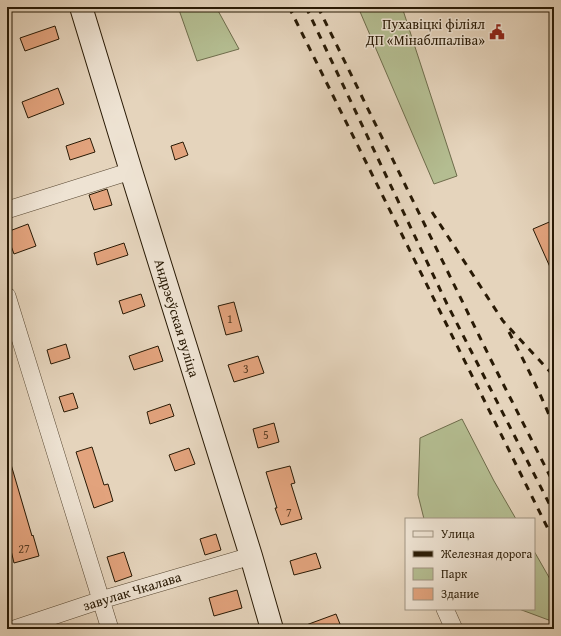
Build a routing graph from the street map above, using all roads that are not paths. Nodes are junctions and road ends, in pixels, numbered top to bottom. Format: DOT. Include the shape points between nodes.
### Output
graph roads {
  1 [pos="81,7"];
  2 [pos="131,171"];
  3 [pos="7,210"];
  4 [pos="7,296"];
  5 [pos="251,556"];
  6 [pos="101,600"];
  7 [pos="445,610"];
  8 [pos="14,629"];
  9 [pos="110,629"];
  10 [pos="272,629"];
  11 [pos="454,629"];
  1 -- 2 [label="main road, Андрэеўская вуліца"];
  2 -- 3 [label="street"];
  2 -- 5 [label="main road, Андрэеўская вуліца"];
  4 -- 6 [label="street"];
  5 -- 6 [label="street, завулак Чкалава"];
  5 -- 10 [label="main road, Андрэеўская вуліца"];
  6 -- 8 [label="street, завулак Чкалава"];
  6 -- 9 [label="street"];
  7 -- 11 [label="street"];
}
